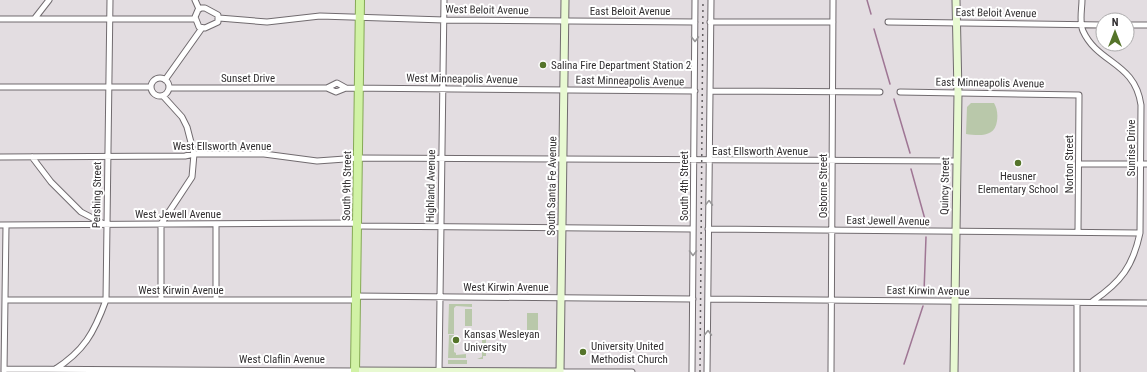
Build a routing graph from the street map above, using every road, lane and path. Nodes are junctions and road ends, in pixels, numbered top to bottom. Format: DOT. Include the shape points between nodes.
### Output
graph roads {
  1 [pos="49,0"];
  2 [pos="110,0"];
  3 [pos="195,0"];
  4 [pos="360,0"];
  5 [pos="444,0"];
  6 [pos="565,0"];
  7 [pos="695,0"];
  8 [pos="710,0"];
  9 [pos="833,0"];
  10 [pos="956,0"];
  11 [pos="1082,0"];
  12 [pos="200,9"];
  13 [pos="35,18"];
  14 [pos="110,18"];
  15 [pos="219,18"];
  16 [pos="360,18"];
  17 [pos="0,19"];
  18 [pos="195,19"];
  19 [pos="444,20"];
  20 [pos="564,21"];
  21 [pos="695,22"];
  22 [pos="710,22"];
  23 [pos="833,22"];
  24 [pos="888,22"];
  25 [pos="956,23"];
  26 [pos="1082,24"];
  27 [pos="1095,25"];
  28 [pos="1135,25"];
  29 [pos="1147,25"];
  30 [pos="202,28"];
  31 [pos="165,80"];
  32 [pos="0,87"];
  33 [pos="109,87"];
  34 [pos="150,87"];
  35 [pos="170,88"];
  36 [pos="327,88"];
  37 [pos="346,88"];
  38 [pos="359,88"];
  39 [pos="443,89"];
  40 [pos="564,90"];
  41 [pos="695,91"];
  42 [pos="710,91"];
  43 [pos="832,92"];
  44 [pos="880,92"];
  45 [pos="900,92"];
  46 [pos="958,93"];
  47 [pos="1079,95"];
  48 [pos="163,96"];
  49 [pos="194,154"];
  50 [pos="0,157"];
  51 [pos="32,157"];
  52 [pos="108,157"];
  53 [pos="359,158"];
  54 [pos="442,159"];
  55 [pos="563,160"];
  56 [pos="694,160"];
  57 [pos="709,160"];
  58 [pos="833,161"];
  59 [pos="956,161"];
  60 [pos="1080,164"];
  61 [pos="1141,164"];
  62 [pos="1147,164"];
  63 [pos="161,224"];
  64 [pos="216,224"];
  65 [pos="107,225"];
  66 [pos="357,225"];
  67 [pos="3,226"];
  68 [pos="441,227"];
  69 [pos="562,228"];
  70 [pos="694,229"];
  71 [pos="708,229"];
  72 [pos="833,230"];
  73 [pos="955,232"];
  74 [pos="1078,232"];
  75 [pos="1140,233"];
  76 [pos="440,297"];
  77 [pos="355,298"];
  78 [pos="561,298"];
  79 [pos="693,299"];
  80 [pos="708,299"];
  81 [pos="6,300"];
  82 [pos="106,300"];
  83 [pos="161,300"];
  84 [pos="216,300"];
  85 [pos="831,300"];
  86 [pos="954,301"];
  87 [pos="1093,301"];
  88 [pos="1076,302"];
  89 [pos="1147,303"];
  90 [pos="54,370"];
  91 [pos="4,371"];
  92 [pos="73,371"];
  93 [pos="150,371"];
  94 [pos="355,371"];
  95 [pos="439,372"];
  96 [pos="560,372"];
  97 [pos="632,372"];
  98 [pos="692,372"];
  99 [pos="707,372"];
  100 [pos="831,372"];
  101 [pos="954,372"];
  102 [pos="1077,372"];
  1 -- 13 [label="street"];
  2 -- 14 [label="street, Pershing Street"];
  3 -- 12 [label="street"];
  4 -- 16 [label="main road, South 9th Street"];
  5 -- 19 [label="street, Highland Avenue"];
  6 -- 20 [label="main road, South Santa Fe Avenue"];
  7 -- 21 [label="street, South 4th Street"];
  8 -- 22 [label="street"];
  9 -- 23 [label="street, Osborne Street"];
  10 -- 25 [label="main road, Quincy Street"];
  11 -- 26 [label="street, Sunrise Drive"];
  12 -- 15 [label="street" via="212,11"];
  12 -- 18 [label="street"];
  13 -- 14 [label="street"];
  13 -- 17 [label="street"];
  14 -- 18 [label="street"];
  14 -- 33 [label="street, Pershing Street"];
  15 -- 16 [label="street, West Beloit Avenue" via="267,22 320,16"];
  15 -- 30 [label="street" via="218,22"];
  16 -- 19 [label="street, West Beloit Avenue"];
  16 -- 38 [label="main road, South 9th Street"];
  18 -- 30 [label="street"];
  19 -- 20 [label="street, West Beloit Avenue"];
  19 -- 39 [label="street, Highland Avenue"];
  20 -- 21 [label="street, East Beloit Avenue"];
  20 -- 40 [label="main road, South Santa Fe Avenue"];
  21 -- 41 [label="street, South 4th Street, one-way"];
  22 -- 23 [label="street"];
  22 -- 42 [label="street"];
  23 -- 43 [label="street, Osborne Street"];
  24 -- 25 [label="street, East Beloit Avenue"];
  25 -- 26 [label="street, East Beloit Avenue"];
  25 -- 46 [label="main road, Quincy Street"];
  26 -- 27 [label="street, East Beloit Avenue"];
  26 -- 61 [label="street, Sunrise Drive" via="1083,30 1096,49 1124,71 1137,88 1141,105"];
  28 -- 29 [label="street"];
  30 -- 31 [label="street"];
  31 -- 34 [label="street" via="156,80"];
  31 -- 35 [label="street"];
  32 -- 33 [label="street"];
  33 -- 34 [label="street"];
  33 -- 52 [label="street, Pershing Street"];
  34 -- 48 [label="street" via="152,92"];
  35 -- 36 [label="street, Sunset Drive"];
  35 -- 48 [label="street"];
  36 -- 37 [label="street, Sunset Drive" via="336,92"];
  36 -- 37 [label="street, Sunset Drive" via="337,83"];
  37 -- 38 [label="street, Sunset Drive"];
  38 -- 39 [label="street, West Minneapolis Avenue"];
  38 -- 53 [label="main road, South 9th Street"];
  39 -- 40 [label="street, West Minneapolis Avenue"];
  39 -- 54 [label="street, Highland Avenue"];
  40 -- 41 [label="street, East Minneapolis Avenue"];
  40 -- 55 [label="main road, South Santa Fe Avenue"];
  41 -- 56 [label="street, South 4th Street"];
  42 -- 43 [label="street"];
  42 -- 57 [label="street"];
  43 -- 44 [label="street"];
  43 -- 58 [label="street, Osborne Street"];
  45 -- 46 [label="street, East Minneapolis Avenue"];
  46 -- 47 [label="street, East Minneapolis Avenue"];
  46 -- 59 [label="main road, Quincy Street"];
  47 -- 60 [label="street, Norton Street"];
  48 -- 49 [label="street" via="182,116"];
  49 -- 52 [label="street, West Ellsworth Avenue"];
  49 -- 53 [label="street, West Ellsworth Avenue" via="264,154 317,161"];
  49 -- 63 [label="street" via="192,176"];
  50 -- 51 [label="street, West Ellsworth Avenue"];
  51 -- 52 [label="street, West Ellsworth Avenue"];
  51 -- 65 [label="street" via="51,182 81,212"];
  52 -- 65 [label="street, Pershing Street"];
  53 -- 54 [label="street, West Ellsworth Avenue"];
  53 -- 66 [label="main road, South 9th Street"];
  54 -- 55 [label="street, West Ellsworth Avenue"];
  54 -- 68 [label="street, Highland Avenue"];
  55 -- 56 [label="street, East Ellsworth Avenue"];
  55 -- 69 [label="main road, South Santa Fe Avenue"];
  56 -- 57 [label="street, East Ellsworth Avenue"];
  56 -- 70 [label="street, South 4th Street"];
  57 -- 58 [label="street, East Ellsworth Avenue"];
  71 -- 57 [label="street, one-way"];
  58 -- 59 [label="street, East Ellsworth Avenue"];
  58 -- 72 [label="street, Osborne Street"];
  59 -- 73 [label="main road, Quincy Street"];
  60 -- 61 [label="street"];
  60 -- 74 [label="street, Norton Street"];
  61 -- 62 [label="street"];
  61 -- 75 [label="street, Sunrise Drive"];
  63 -- 64 [label="street, West Jewell Avenue"];
  63 -- 65 [label="street, West Jewell Avenue"];
  63 -- 83 [label="street"];
  64 -- 66 [label="street, West Jewell Avenue"];
  64 -- 84 [label="street"];
  65 -- 67 [label="street, West Jewell Avenue"];
  65 -- 82 [label="street, Pershing Street"];
  66 -- 68 [label="street, West Jewell Avenue"];
  66 -- 77 [label="main road, South 9th Street"];
  67 -- 81 [label="street"];
  68 -- 69 [label="street, West Jewell Avenue"];
  68 -- 76 [label="street, Highland Avenue"];
  69 -- 70 [label="street"];
  69 -- 78 [label="main road, South Santa Fe Avenue"];
  70 -- 79 [label="street, South 4th Street, one-way"];
  71 -- 72 [label="street, East Jewell Avenue"];
  71 -- 80 [label="street"];
  72 -- 73 [label="street, East Jewell Avenue"];
  72 -- 85 [label="street, Osborne Street"];
  73 -- 74 [label="street, East Jewell Avenue"];
  73 -- 86 [label="main road, Quincy Street"];
  74 -- 75 [label="street, East Jewell Avenue"];
  75 -- 87 [label="street, Sunrise Drive" via="1136,252 1128,269 1110,290"];
  76 -- 77 [label="street, West Kirwin Avenue"];
  76 -- 78 [label="street, West Kirwin Avenue"];
  76 -- 95 [label="street, Highland Avenue"];
  77 -- 84 [label="street, West Kirwin Avenue"];
  77 -- 94 [label="main road, South 9th Street"];
  78 -- 79 [label="street"];
  78 -- 96 [label="main road, South Santa Fe Avenue"];
  79 -- 98 [label="street, South 4th Street"];
  80 -- 85 [label="street, East Kirwin Avenue"];
  99 -- 80 [label="street, one-way"];
  81 -- 82 [label="street, West Kirwin Avenue"];
  81 -- 91 [label="street"];
  82 -- 83 [label="street, West Kirwin Avenue"];
  82 -- 90 [label="street, Pershing Street" via="96,328 85,345"];
  83 -- 84 [label="street, West Kirwin Avenue"];
  85 -- 86 [label="street, East Kirwin Avenue"];
  85 -- 100 [label="street, Osborne Street"];
  86 -- 88 [label="street, East Kirwin Avenue"];
  86 -- 101 [label="main road, Quincy Street"];
  87 -- 88 [label="street, East Kirwin Avenue"];
  87 -- 89 [label="street, East Kirwin Avenue"];
  88 -- 102 [label="street"];
  90 -- 91 [label="street, West Claflin Avenue"];
  90 -- 92 [label="street, West Claflin Avenue"];
  92 -- 93 [label="street, West Claflin Avenue"];
  93 -- 94 [label="street, West Claflin Avenue"];
  94 -- 95 [label="main road, West Claflin Avenue"];
  95 -- 96 [label="main road, West Claflin Avenue"];
  96 -- 97 [label="street"];
}
